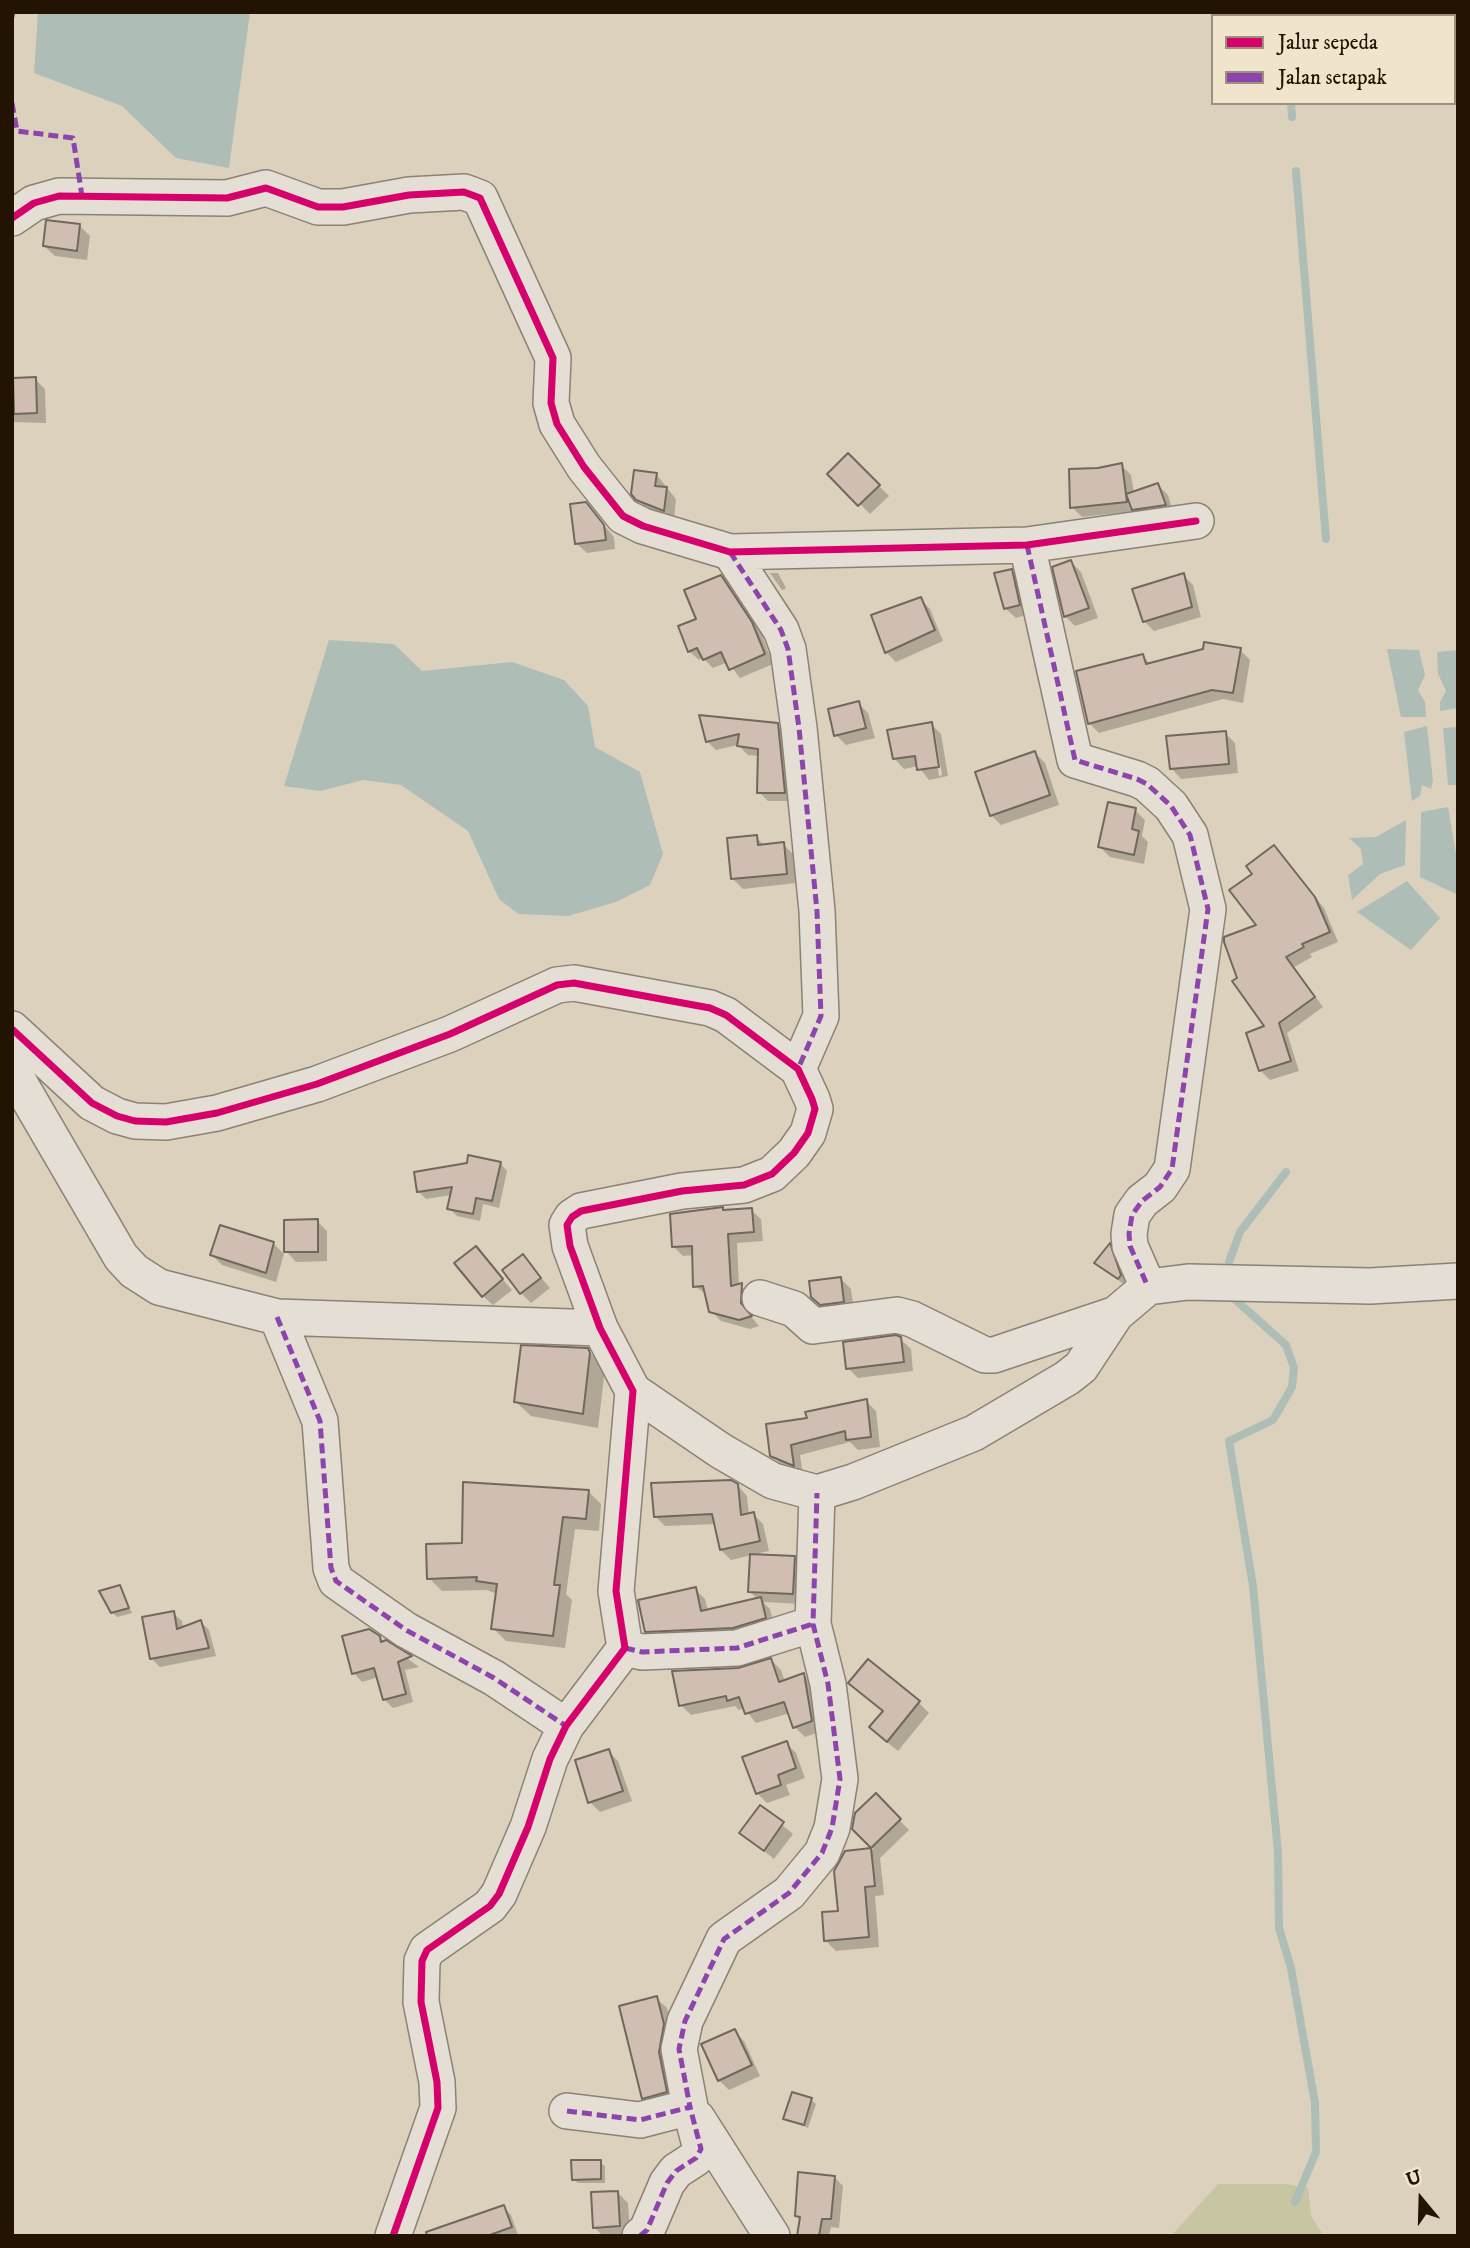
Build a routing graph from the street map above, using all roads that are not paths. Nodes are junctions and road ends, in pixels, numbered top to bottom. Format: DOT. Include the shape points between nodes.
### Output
graph roads {
  1 [pos="12,218"];
  2 [pos="1196,521"];
  3 [pos="1027,545"];
  4 [pos="730,552"];
  5 [pos="12,1028"];
  6 [pos="798,1069"];
  7 [pos="12,1070"];
  8 [pos="1458,1281"];
  9 [pos="1148,1287"];
  10 [pos="760,1298"];
  11 [pos="1116,1314"];
  12 [pos="276,1317"];
  13 [pos="600,1328"];
  14 [pos="633,1391"];
  15 [pos="817,1493"];
  16 [pos="813,1624"];
  17 [pos="625,1648"];
  18 [pos="566,1726"];
  19 [pos="690,2106"];
  20 [pos="566,2111"];
  21 [pos="393,2236"];
  22 [pos="640,2236"];
  23 [pos="772,2236"];
  1 -- 4 [label="street" via="34,203 59,196 227,198 266,188 318,207 343,208 408,195 464,192 480,198 553,358 551,403 557,424 584,467 623,516"];
  2 -- 3 [label="street"];
  3 -- 4 [label="street"];
  3 -- 9 [label="street" via="1075,760 1137,779 1171,806 1189,835 1208,909 1172,1169 1132,1214 1130,1247"];
  4 -- 6 [label="street" via="781,631 788,649 799,727 817,911 821,1016"];
  5 -- 6 [label="street" via="92,1103 135,1121 166,1122 216,1113 317,1084 566,984 710,1008"];
  6 -- 13 [label="street" via="812,1100 813,1119 794,1153 772,1174 744,1185 682,1191 598,1207 572,1217 567,1234"];
  7 -- 12 [label="street" via="84,1198 134,1271 159,1287"];
  8 -- 9 [label="street" via="1370,1286 1224,1282"];
  9 -- 11 [label="street"];
  10 -- 11 [label="street" via="794,1309 813,1326 897,1315 994,1355"];
  11 -- 15 [label="street" via="1081,1367 1068,1378 974,1433"];
  12 -- 13 [label="street"];
  12 -- 18 [label="street" via="320,1421 331,1568 336,1581 406,1630 494,1678"];
  13 -- 14 [label="street"];
  14 -- 15 [label="street" via="773,1481"];
  14 -- 17 [label="street" via="616,1591"];
  15 -- 16 [label="street"];
  16 -- 17 [label="street" via="725,1650 642,1652"];
  16 -- 19 [label="street" via="838,1755 840,1779 832,1828 822,1853 789,1893 724,1939 685,2021 679,2049"];
  17 -- 18 [label="street"];
  18 -- 21 [label="street" via="499,1894 427,1950 422,1961 421,2002 435,2065 438,2108"];
  19 -- 20 [label="street" via="640,2120"];
  19 -- 22 [label="street" via="701,2148 667,2183 647,2230"];
  19 -- 23 [label="street"];
}
